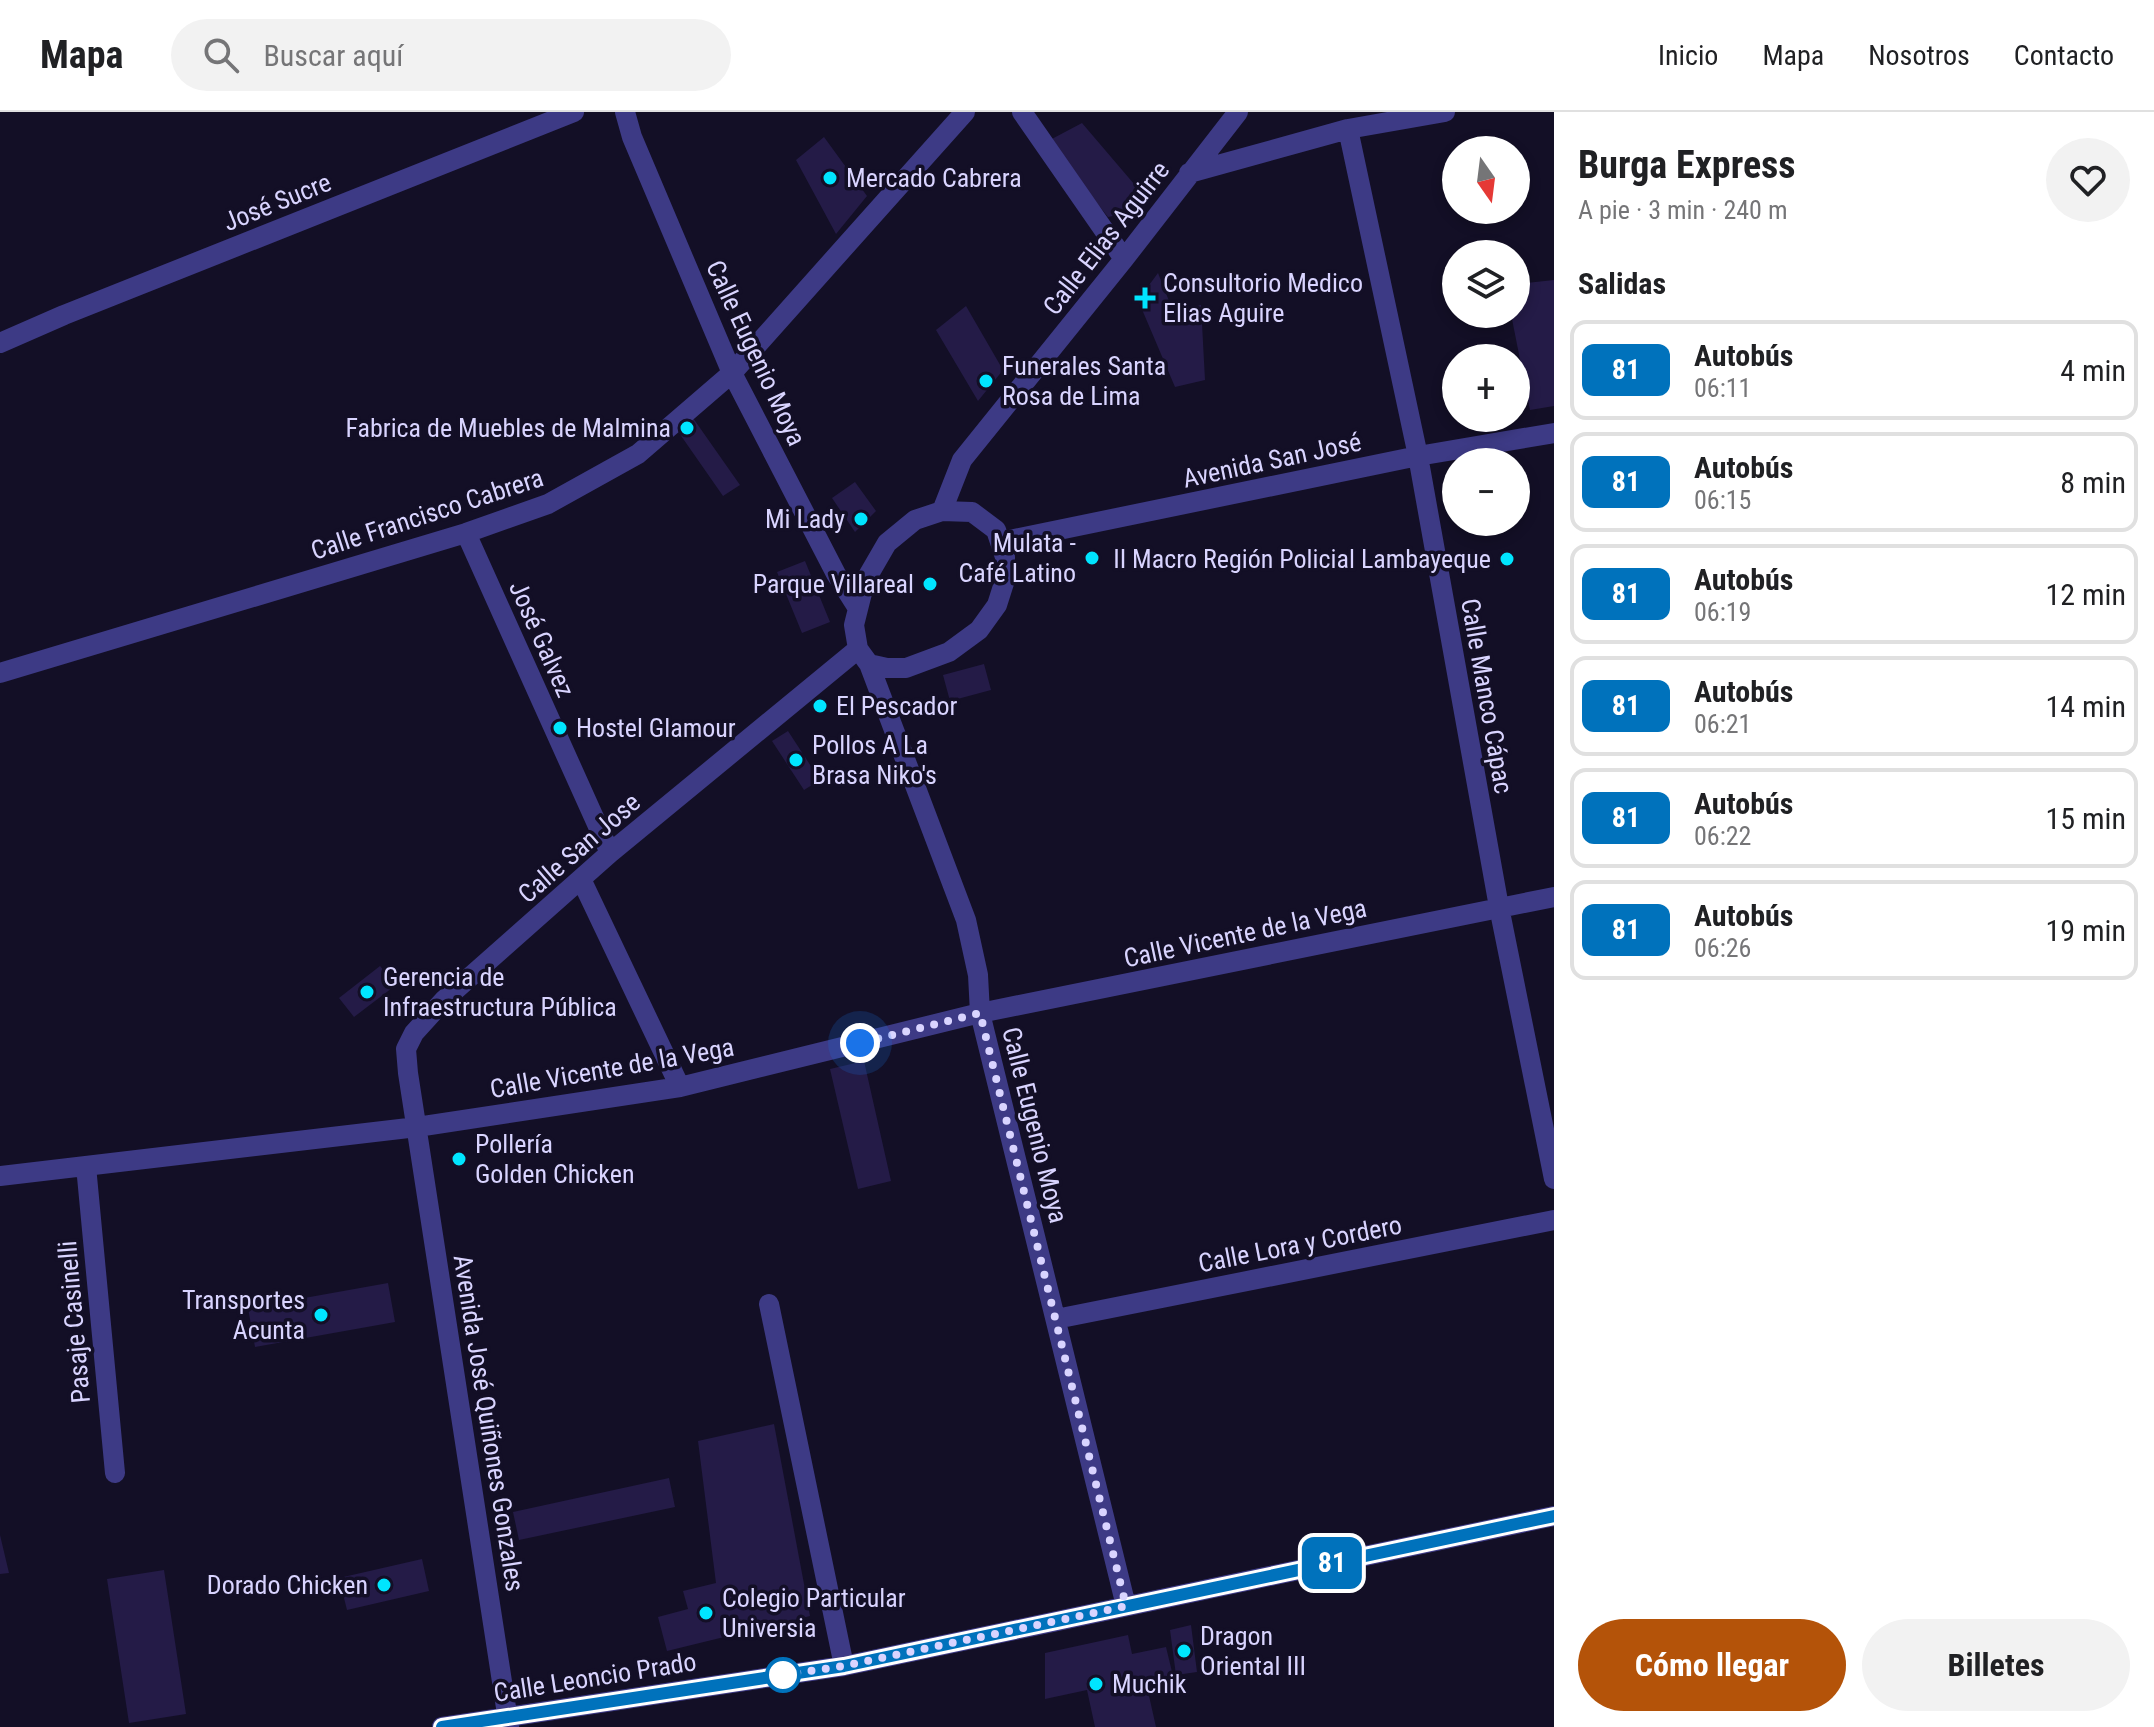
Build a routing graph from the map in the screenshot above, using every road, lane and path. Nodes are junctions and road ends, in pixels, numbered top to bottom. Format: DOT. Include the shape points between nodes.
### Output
graph roads {
  1 [pos="574,112"];
  2 [pos="625,112"];
  3 [pos="965,112"];
  4 [pos="1022,112"];
  5 [pos="1238,112"];
  6 [pos="1445,112"];
  7 [pos="1348,129"];
  8 [pos="1189,173"];
  9 [pos="1124,259"];
  10 [pos="0,343"];
  11 [pos="732,373"];
  12 [pos="1554,433"];
  13 [pos="1418,456"];
  14 [pos="942,511"];
  15 [pos="466,533"];
  16 [pos="1000,542"];
  17 [pos="857,607"];
  18 [pos="864,657"];
  19 [pos="0,673"];
  20 [pos="610,853"];
  21 [pos="581,879"];
  22 [pos="1554,897"];
  23 [pos="1499,907"];
  24 [pos="980,1013"];
  25 [pos="680,1087"];
  26 [pos="417,1127"];
  27 [pos="86,1166"];
  28 [pos="0,1176"];
  29 [pos="1554,1179"];
  30 [pos="1554,1220"];
  31 [pos="769,1304"];
  32 [pos="1056,1319"];
  33 [pos="115,1473"];
  34 [pos="1554,1516"];
  35 [pos="1126,1606"];
  36 [pos="844,1666"];
  37 [pos="509,1721"];
  38 [pos="442,1727"];
  1 -- 10 [label="street, José Sucre"];
  2 -- 11 [label="street, Calle Eugenio Moya"];
  3 -- 11 [label="street, Calle Francisco Cabrera"];
  4 -- 9 [label="street"];
  5 -- 8 [label="street"];
  6 -- 7 [label="street, Calle Elias Aguirre"];
  7 -- 8 [label="street, Calle Elias Aguirre"];
  7 -- 13 [label="street, Calle Manco Cápac"];
  8 -- 9 [label="street, Calle Elias Aguirre"];
  9 -- 14 [label="street, Calle Elias Aguirre" via="962,460"];
  11 -- 15 [label="street, Calle Francisco Cabrera" via="638,454 548,504"];
  11 -- 17 [label="street, Calle Eugenio Moya"];
  12 -- 13 [label="street, Avenida San José"];
  13 -- 16 [label="street, Avenida San José"];
  13 -- 23 [label="street, Calle Manco Cápac"];
  14 -- 16 [label="street" via="972,512 996,530"];
  14 -- 17 [label="street" via="915,520 887,543"];
  15 -- 19 [label="street, Calle Francisco Cabrera"];
  15 -- 20 [label="street, José Galvez"];
  16 -- 18 [label="street" via="1004,583 997,605 979,630 949,652 906,668 887,668"];
  17 -- 18 [label="street" via="854,625"];
  18 -- 20 [label="street, Calle San Jose"];
  18 -- 24 [label="street, Calle Eugenio Moya" via="966,920"];
  20 -- 21 [label="street, Calle San Jose"];
  21 -- 25 [label="street"];
  21 -- 26 [label="street, Calle San Jose" via="414,1033 406,1049"];
  22 -- 23 [label="street, Calle Vicente de la Vega"];
  23 -- 24 [label="street, Calle Vicente de la Vega"];
  23 -- 29 [label="street, Calle Manco Cápac"];
  24 -- 25 [label="street, Calle Vicente de la Vega"];
  24 -- 32 [label="street, Calle Eugenio Moya"];
  25 -- 26 [label="street, Calle Vicente de la Vega"];
  26 -- 27 [label="street, Calle Vicente de la Vega"];
  26 -- 37 [label="street, Avenida José Quiñones Gonzales"];
  27 -- 28 [label="street, Calle Vicente de la Vega"];
  27 -- 33 [label="street, Pasaje Casinelli"];
  30 -- 32 [label="street, Calle Lora y Cordero"];
  31 -- 36 [label="street"];
  32 -- 35 [label="street, Calle Eugenio Moya"];
  34 -- 35 [label="street, Calle Leoncio Prado"];
  35 -- 36 [label="street, Calle Leoncio Prado"];
  36 -- 37 [label="street, Calle Leoncio Prado"];
  37 -- 38 [label="street, Calle Leoncio Prado"];
}
